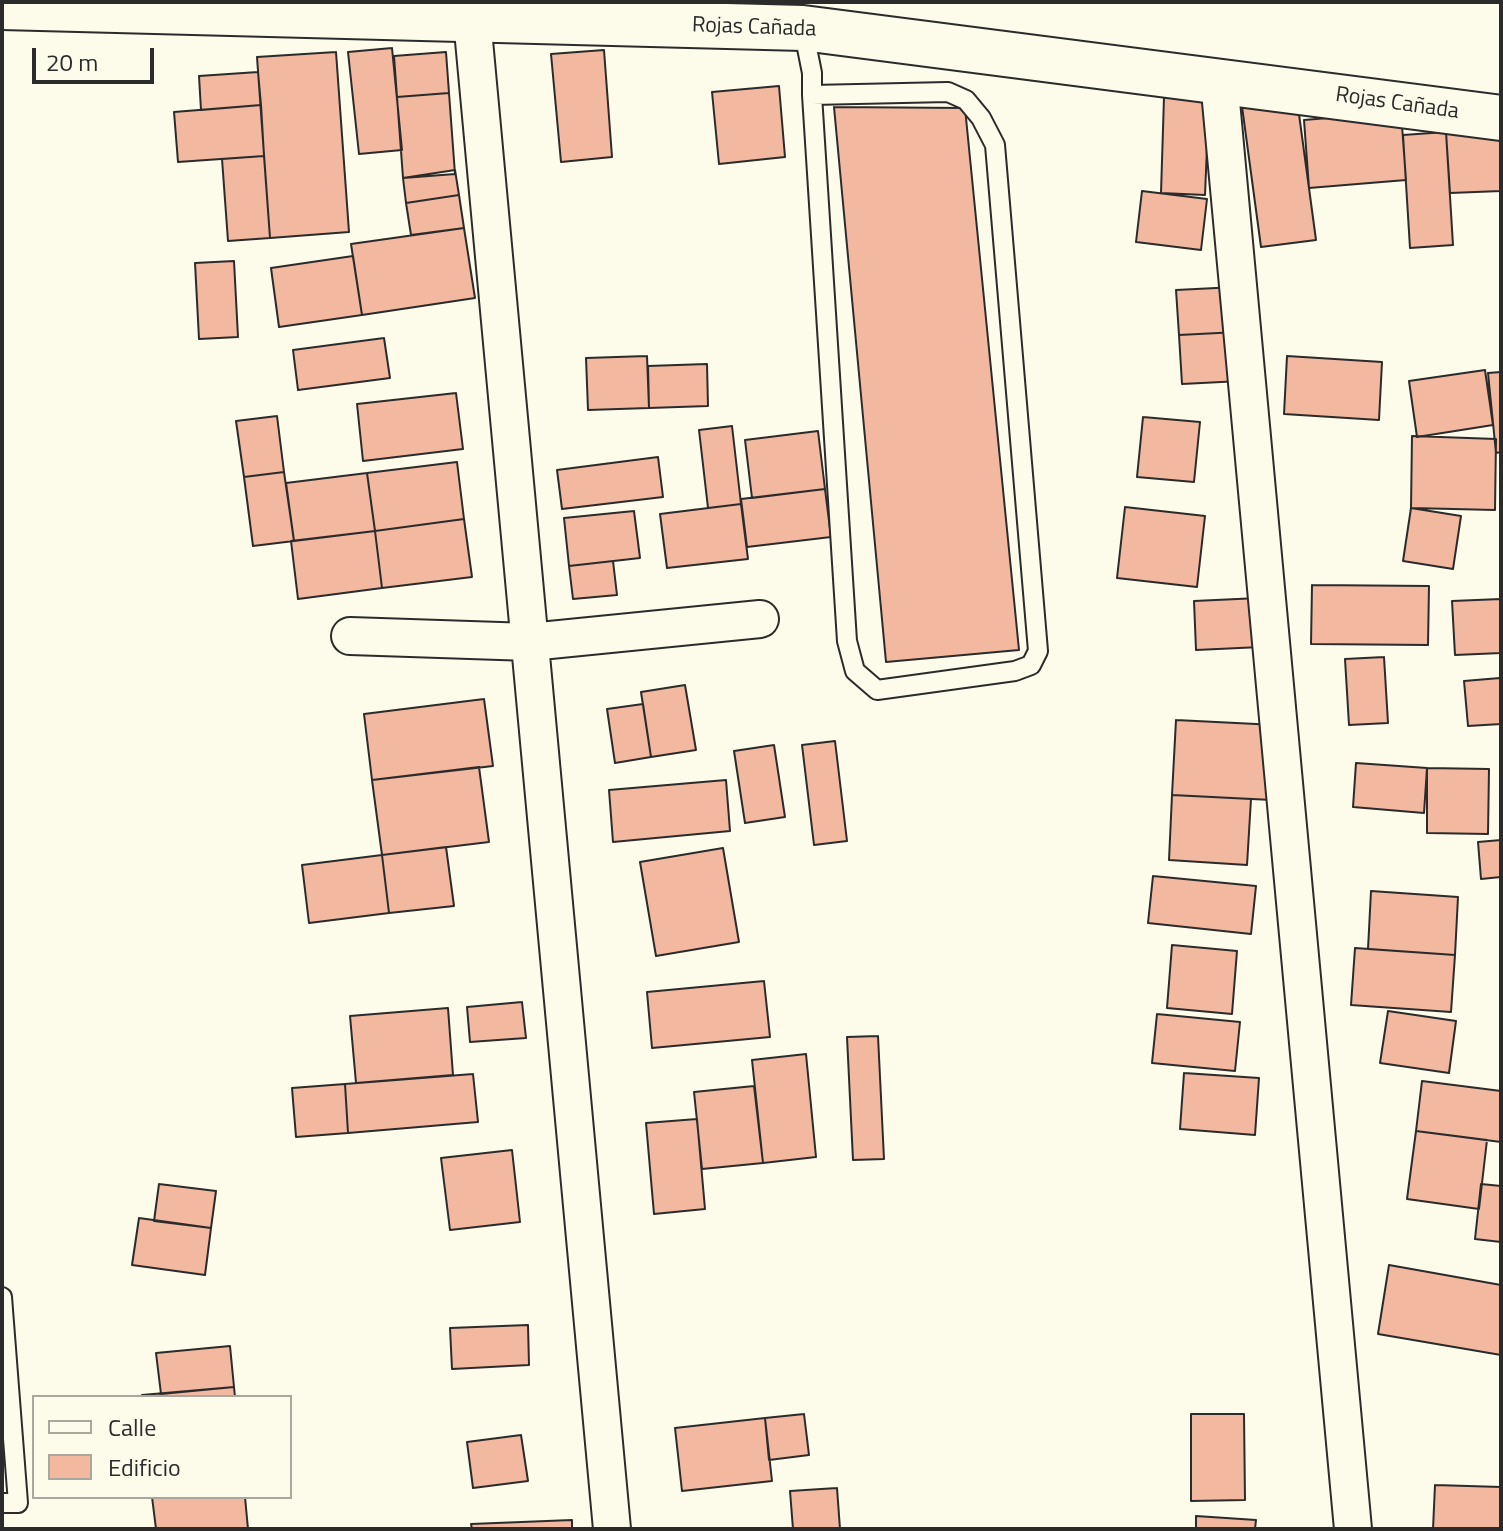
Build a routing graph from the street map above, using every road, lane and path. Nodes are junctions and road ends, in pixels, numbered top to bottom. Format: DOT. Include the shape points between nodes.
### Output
graph roads {
  1 [pos="2,7"];
  2 [pos="472,19"];
  3 [pos="803,28"];
  4 [pos="1219,80"];
  5 [pos="812,95"];
  6 [pos="1501,118"];
  7 [pos="760,619"];
  8 [pos="350,636"];
  9 [pos="530,642"];
  10 [pos="2,1297"];
  11 [pos="2,1503"];
  12 [pos="612,1529"];
  13 [pos="1353,1529"];
  1 -- 2 [label="main road, Rojas Cañada"];
  2 -- 3 [label="main road, Rojas Cañada"];
  2 -- 9 [label="street"];
  3 -- 4 [label="main road, Rojas Cañada"];
  3 -- 5 [label="lane"];
  4 -- 6 [label="main road, Rojas Cañada"];
  4 -- 13 [label="street"];
  5 -- 5 [label="lane" via="847,641 855,671 877,690 1015,671 1031,665 1038,651 995,145 966,100 948,92"];
  7 -- 9 [label="street"];
  8 -- 9 [label="street"];
  9 -- 12 [label="street"];
  10 -- 11 [label="lane" via="18,1503"];
}
